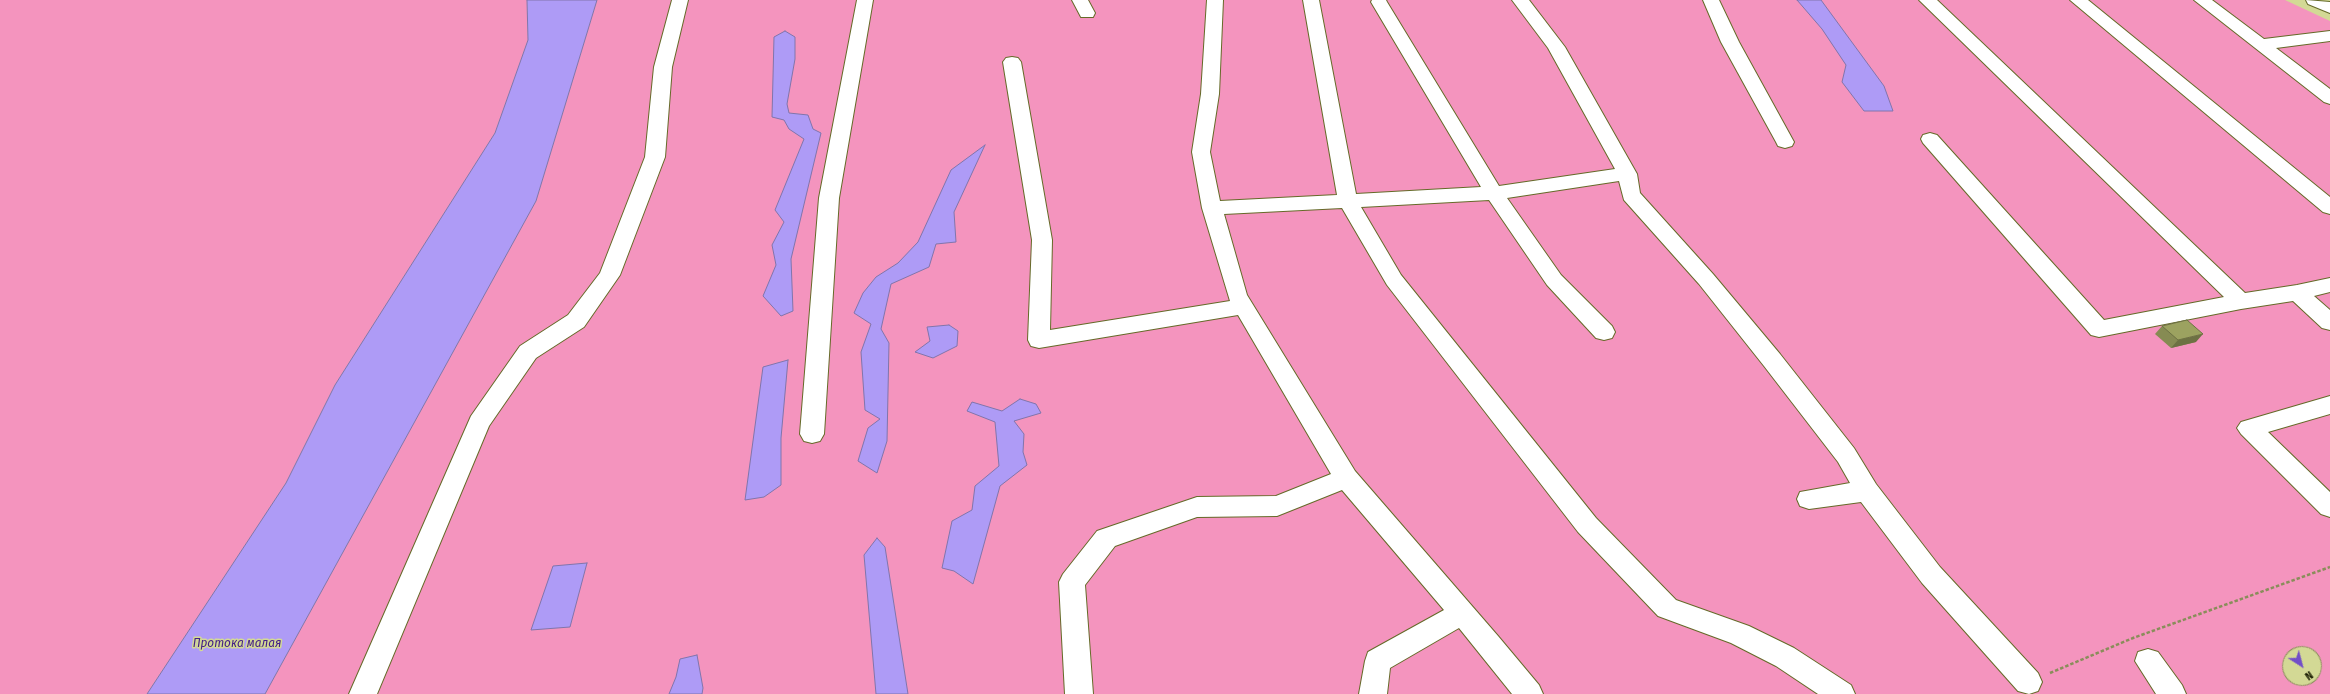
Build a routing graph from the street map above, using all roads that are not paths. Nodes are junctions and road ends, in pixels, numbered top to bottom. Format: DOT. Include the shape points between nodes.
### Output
graph roads {
  1 [pos="680,0"];
  2 [pos="865,0"];
  3 [pos="1216,0"];
  4 [pos="1311,0"];
  5 [pos="1520,0"];
  6 [pos="1711,0"];
  7 [pos="1927,0"];
  8 [pos="2078,0"];
  9 [pos="2202,0"];
  10 [pos="2314,0"];
  11 [pos="1379,2"];
  12 [pos="2330,8"];
  13 [pos="2330,36"];
  14 [pos="2260,45"];
  15 [pos="1012,62"];
  16 [pos="2330,98"];
  17 [pos="1930,139"];
  18 [pos="1785,142"];
  19 [pos="1627,174"];
  20 [pos="1494,193"];
  21 [pos="1348,201"];
  22 [pos="2330,207"];
  23 [pos="1212,208"];
  24 [pos="2330,285"];
  25 [pos="2297,293"];
  26 [pos="2241,301"];
  27 [pos="1244,306"];
  28 [pos="2330,322"];
  29 [pos="1604,332"];
  30 [pos="2330,405"];
  31 [pos="812,434"];
  32 [pos="1346,478"];
  33 [pos="1867,491"];
  34 [pos="1809,499"];
  35 [pos="2330,507"];
  36 [pos="1462,613"];
  37 [pos="2148,661"];
  38 [pos="2028,682"];
  39 [pos="363,694"];
  40 [pos="1079,694"];
  41 [pos="1373,694"];
  42 [pos="1529,694"];
  43 [pos="1840,694"];
  44 [pos="2172,694"];
  1 -- 39 [label="street" via="663,67 655,157 610,275 576,321 528,352 478,422"];
  2 -- 31 [label="street" via="829,198"];
  3 -- 23 [label="street" via="1210,94 1201,152"];
  4 -- 21 [label="street"];
  5 -- 19 [label="street" via="1556,47"];
  6 -- 18 [label="street" via="1730,42"];
  7 -- 26 [label="street"];
  8 -- 22 [label="street"];
  9 -- 14 [label="street"];
  10 -- 12 [label="street"];
  11 -- 20 [label="street"];
  13 -- 14 [label="street"];
  14 -- 16 [label="street"];
  15 -- 27 [label="street" via="1042,240 1039,340"];
  17 -- 26 [label="street" via="2099,329"];
  19 -- 20 [label="street"];
  19 -- 33 [label="street" via="1631,195 1706,279 1772,360 1846,455"];
  20 -- 21 [label="street"];
  20 -- 29 [label="street" via="1554,280"];
  21 -- 23 [label="street"];
  21 -- 43 [label="street" via="1398,286 1587,525 1667,608 1740,634 1786,657"];
  23 -- 27 [label="street" via="1237,294"];
  24 -- 25 [label="street"];
  25 -- 26 [label="street"];
  25 -- 28 [label="street"];
  27 -- 32 [label="street"];
  30 -- 35 [label="street" via="2249,428"];
  32 -- 36 [label="street"];
  32 -- 40 [label="street" via="1277,506 1197,507 1106,538 1072,582"];
  33 -- 34 [label="street"];
  33 -- 38 [label="street" via="1931,575"];
  36 -- 41 [label="street" via="1378,661"];
  36 -- 42 [label="street"];
  37 -- 44 [label="street"];
}
